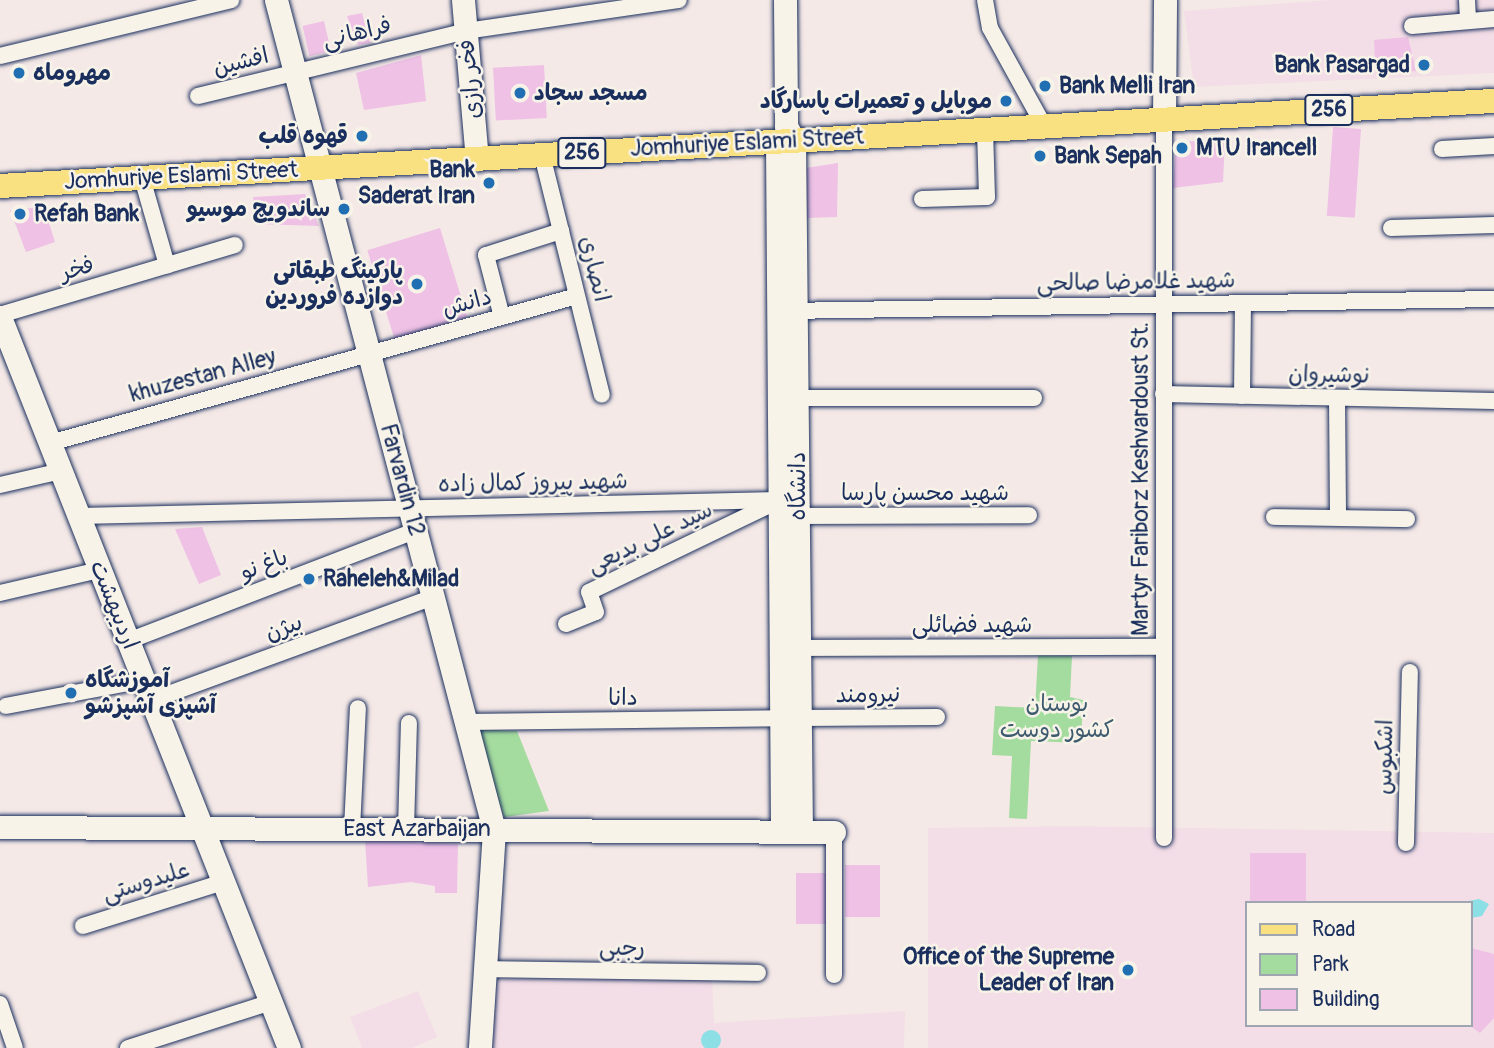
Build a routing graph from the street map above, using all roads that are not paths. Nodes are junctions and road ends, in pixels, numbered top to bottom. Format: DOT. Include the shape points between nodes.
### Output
graph roads {
  1 [pos="231,0"];
  2 [pos="276,0"];
  3 [pos="463,0"];
  4 [pos="679,0"];
  5 [pos="785,0"];
  6 [pos="985,0"];
  7 [pos="1165,0"];
  8 [pos="1467,0"];
  9 [pos="573,8"];
  10 [pos="1494,19"];
  11 [pos="1468,21"];
  12 [pos="1412,26"];
  13 [pos="466,31"];
  14 [pos="0,56"];
  15 [pos="295,72"];
  16 [pos="198,96"];
  17 [pos="1494,101"];
  18 [pos="1164,119"];
  19 [pos="1044,126"];
  20 [pos="985,130"];
  21 [pos="786,141"];
  22 [pos="1494,146"];
  23 [pos="1442,149"];
  24 [pos="542,155"];
  25 [pos="477,159"];
  26 [pos="321,168"];
  27 [pos="142,178"];
  28 [pos="0,186"];
  29 [pos="922,199"];
  30 [pos="1494,225"];
  31 [pos="1391,228"];
  32 [pos="561,231"];
  33 [pos="235,245"];
  34 [pos="167,265"];
  35 [pos="577,296"];
  36 [pos="1494,299"];
  37 [pos="1243,303"];
  38 [pos="1164,304"];
  39 [pos="787,311"];
  40 [pos="0,316"];
  41 [pos="502,317"];
  42 [pos="369,354"];
  43 [pos="1163,394"];
  44 [pos="603,395"];
  45 [pos="1242,396"];
  46 [pos="1034,398"];
  47 [pos="1337,398"];
  48 [pos="788,400"];
  49 [pos="1494,401"];
  50 [pos="50,443"];
  51 [pos="61,471"];
  52 [pos="0,485"];
  53 [pos="410,508"];
  54 [pos="789,508"];
  55 [pos="1029,515"];
  56 [pos="79,516"];
  57 [pos="1274,517"];
  58 [pos="1338,517"];
  59 [pos="1408,519"];
  60 [pos="415,531"];
  61 [pos="100,570"];
  62 [pos="0,593"];
  63 [pos="433,597"];
  64 [pos="566,624"];
  65 [pos="128,641"];
  66 [pos="1164,647"];
  67 [pos="790,649"];
  68 [pos="1410,672"];
  69 [pos="148,690"];
  70 [pos="6,706"];
  71 [pos="358,708"];
  72 [pos="937,717"];
  73 [pos="790,718"];
  74 [pos="466,722"];
  75 [pos="409,723"];
  76 [pos="0,827"];
  77 [pos="202,828"];
  78 [pos="352,829"];
  79 [pos="406,829"];
  80 [pos="494,830"];
  81 [pos="791,831"];
  82 [pos="834,832"];
  83 [pos="1164,838"];
  84 [pos="1406,843"];
  85 [pos="223,882"];
  86 [pos="83,926"];
  87 [pos="485,969"];
  88 [pos="758,973"];
  89 [pos="834,975"];
  90 [pos="271,1002"];
  91 [pos="0,1004"];
  92 [pos="15,1048"];
  93 [pos="128,1048"];
  94 [pos="289,1048"];
  95 [pos="480,1048"];
  1 -- 14 [label="street"];
  2 -- 15 [label="main road, Farvardin 12"];
  3 -- 13 [label="main road, فخر رازی"];
  4 -- 9 [label="street, فراهانی"];
  5 -- 21 [label="main road, دانشگاه"];
  6 -- 19 [label="street" via="990,28"];
  7 -- 18 [label="main road"];
  8 -- 11 [label="street"];
  9 -- 13 [label="street, فراهانی"];
  10 -- 11 [label="street"];
  11 -- 12 [label="street"];
  13 -- 15 [label="street, فراهانی"];
  13 -- 25 [label="main road, فخر رازی"];
  15 -- 16 [label="street, افشین"];
  15 -- 26 [label="main road, Farvardin 12"];
  17 -- 18 [label="main road, Jomhuriye Eslami Street / 256"];
  18 -- 19 [label="main road, Jomhuriye Eslami Street / 256"];
  18 -- 38 [label="street, Martyr Fariborz Keshvardoust St."];
  19 -- 20 [label="main road, Jomhuriye Eslami Street / 256"];
  20 -- 21 [label="main road, Jomhuriye Eslami Street / 256"];
  20 -- 29 [label="street" via="987,197"];
  21 -- 24 [label="main road, Jomhuriye Eslami Street / 256"];
  21 -- 39 [label="main road, دانشگاه"];
  22 -- 23 [label="street"];
  24 -- 25 [label="main road, Jomhuriye Eslami Street / 256"];
  24 -- 32 [label="street, انصاری"];
  25 -- 26 [label="main road, Jomhuriye Eslami Street / 256"];
  26 -- 27 [label="main road, Jomhuriye Eslami Street / 256"];
  26 -- 42 [label="main road, Farvardin 12"];
  27 -- 28 [label="main road, Jomhuriye Eslami Street / 256"];
  27 -- 34 [label="street"];
  30 -- 31 [label="street"];
  32 -- 35 [label="street, انصاری"];
  32 -- 41 [label="street" via="486,255"];
  33 -- 34 [label="street, فخر"];
  34 -- 40 [label="street, فخر"];
  35 -- 41 [label="street, دانش"];
  35 -- 44 [label="street, انصاری"];
  36 -- 37 [label="street, شهید غلامرضا صالحی"];
  37 -- 38 [label="street, شهید غلامرضا صالحی"];
  37 -- 45 [label="street"];
  38 -- 39 [label="street, شهید غلامرضا صالحی"];
  38 -- 43 [label="street, Martyr Fariborz Keshvardoust St."];
  39 -- 48 [label="main road, دانشگاه"];
  40 -- 50 [label="main road, اردیبهشت"];
  41 -- 42 [label="street, دانش"];
  42 -- 50 [label="street, khuzestan Alley"];
  42 -- 53 [label="main road, Farvardin 12"];
  43 -- 45 [label="street, نوشیروان"];
  43 -- 66 [label="street, Martyr Fariborz Keshvardoust St."];
  45 -- 47 [label="street, نوشیروان"];
  46 -- 48 [label="street"];
  47 -- 49 [label="street, نوشیروان"];
  47 -- 58 [label="street"];
  48 -- 54 [label="main road, دانشگاه"];
  50 -- 51 [label="main road, اردیبهشت"];
  51 -- 52 [label="street"];
  51 -- 56 [label="main road, اردیبهشت"];
  53 -- 54 [label="street, شهید پیروز کمال زاده"];
  53 -- 56 [label="street, شهید پیروز کمال زاده"];
  53 -- 60 [label="main road, Farvardin 12"];
  54 -- 55 [label="street, شهید محسن پارسا"];
  54 -- 64 [label="street, سید علی بدیعی" via="589,592 596,612"];
  54 -- 67 [label="main road, دانشگاه"];
  56 -- 61 [label="main road, اردیبهشت"];
  57 -- 58 [label="street"];
  58 -- 59 [label="street"];
  60 -- 63 [label="main road, Farvardin 12"];
  60 -- 65 [label="street, باغ نو"];
  61 -- 62 [label="street"];
  61 -- 65 [label="main road, اردیبهشت"];
  63 -- 69 [label="street, بیژن"];
  63 -- 74 [label="main road, Farvardin 12"];
  65 -- 69 [label="main road, اردیبهشت"];
  66 -- 67 [label="street, شهید فضائلی"];
  66 -- 83 [label="street, Martyr Fariborz Keshvardoust St."];
  67 -- 73 [label="main road, دانشگاه"];
  68 -- 84 [label="street, اشکبوس"];
  69 -- 70 [label="street, بیژن"];
  69 -- 77 [label="main road, اردیبهشت"];
  71 -- 78 [label="street"];
  72 -- 73 [label="street, نیرومند"];
  73 -- 74 [label="street, دانا"];
  73 -- 81 [label="main road, دانشگاه"];
  74 -- 80 [label="main road, Farvardin 12"];
  75 -- 79 [label="street"];
  76 -- 77 [label="main road, East Azarbaijan"];
  77 -- 78 [label="main road, East Azarbaijan"];
  77 -- 85 [label="main road, اردیبهشت"];
  78 -- 79 [label="main road, East Azarbaijan"];
  79 -- 80 [label="main road, East Azarbaijan"];
  80 -- 81 [label="main road, East Azarbaijan"];
  80 -- 87 [label="main road, Farvardin 12"];
  81 -- 82 [label="main road, East Azarbaijan"];
  82 -- 89 [label="street"];
  85 -- 86 [label="street, علیدوستی"];
  85 -- 90 [label="main road, اردیبهشت"];
  87 -- 88 [label="street, رجبی"];
  87 -- 95 [label="main road, Farvardin 12"];
  90 -- 93 [label="street"];
  90 -- 94 [label="main road, اردیبهشت"];
  91 -- 92 [label="street"];
}
